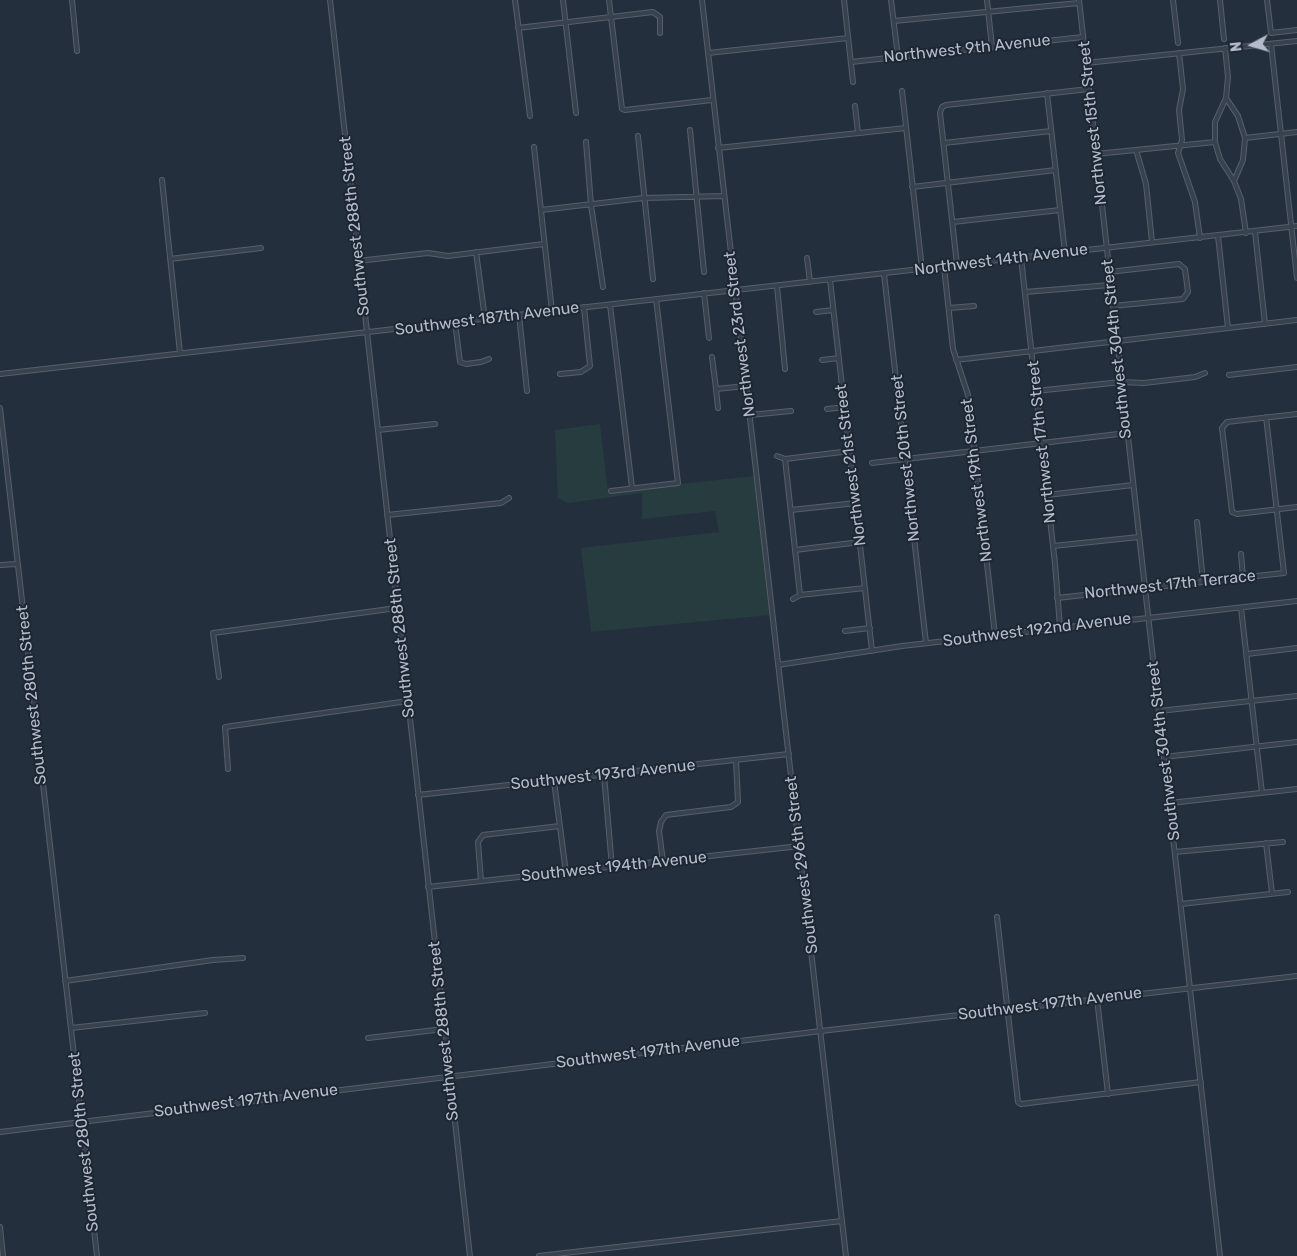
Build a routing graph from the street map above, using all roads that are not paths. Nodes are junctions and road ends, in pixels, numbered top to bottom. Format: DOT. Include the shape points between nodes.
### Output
graph roads {
  1 [pos="72,0"];
  2 [pos="330,0"];
  3 [pos="515,0"];
  4 [pos="562,0"];
  5 [pos="609,0"];
  6 [pos="702,0"];
  7 [pos="844,0"];
  8 [pos="891,0"];
  9 [pos="987,0"];
  10 [pos="1174,0"];
  11 [pos="1220,0"];
  12 [pos="1267,0"];
  13 [pos="1079,2"];
  14 [pos="988,12"];
  15 [pos="611,17"];
  16 [pos="894,21"];
  17 [pos="565,23"];
  18 [pos="518,28"];
  19 [pos="1297,30"];
  20 [pos="660,33"];
  21 [pos="1083,37"];
  22 [pos="848,38"];
  23 [pos="1224,39"];
  24 [pos="1297,41"];
  25 [pos="1178,44"];
  26 [pos="1271,44"];
  27 [pos="992,46"];
  28 [pos="1226,48"];
  29 [pos="77,51"];
  30 [pos="708,53"];
  31 [pos="1179,53"];
  32 [pos="898,57"];
  33 [pos="851,62"];
  34 [pos="1086,63"];
  35 [pos="853,82"];
  36 [pos="1088,89"];
  37 [pos="902,91"];
  38 [pos="1047,93"];
  39 [pos="1226,98"];
  40 [pos="712,100"];
  41 [pos="855,106"];
  42 [pos="576,113"];
  43 [pos="530,116"];
  44 [pos="906,128"];
  45 [pos="690,130"];
  46 [pos="1051,131"];
  47 [pos="1297,132"];
  48 [pos="858,133"];
  49 [pos="1282,134"];
  50 [pos="638,136"];
  51 [pos="1245,138"];
  52 [pos="586,142"];
  53 [pos="1215,142"];
  54 [pos="944,143"];
  55 [pos="1180,145"];
  56 [pos="534,147"];
  57 [pos="718,148"];
  58 [pos="1136,150"];
  59 [pos="1096,154"];
  60 [pos="1056,170"];
  61 [pos="162,180"];
  62 [pos="1234,181"];
  63 [pos="948,182"];
  64 [pos="912,187"];
  65 [pos="724,196"];
  66 [pos="698,197"];
  67 [pos="644,198"];
  68 [pos="591,205"];
  69 [pos="541,210"];
  70 [pos="1060,210"];
  71 [pos="953,222"];
  72 [pos="1294,227"];
  73 [pos="1254,232"];
  74 [pos="1246,233"];
  75 [pos="1218,236"];
  76 [pos="1200,238"];
  77 [pos="1152,242"];
  78 [pos="544,244"];
  79 [pos="1106,247"];
  80 [pos="261,248"];
  81 [pos="476,252"];
  82 [pos="1065,253"];
  83 [pos="808,258"];
  84 [pos="1021,258"];
  85 [pos="170,259"];
  86 [pos="358,261"];
  87 [pos="957,265"];
  88 [pos="944,267"];
  89 [pos="922,269"];
  90 [pos="704,272"];
  91 [pos="1109,272"];
  92 [pos="884,274"];
  93 [pos="1297,278"];
  94 [pos="653,279"];
  95 [pos="830,280"];
  96 [pos="810,282"];
  97 [pos="603,286"];
  98 [pos="776,286"];
  99 [pos="1110,286"];
  100 [pos="734,290"];
  101 [pos="1025,292"];
  102 [pos="704,294"];
  103 [pos="656,299"];
  104 [pos="610,305"];
  105 [pos="974,306"];
  106 [pos="1113,306"];
  107 [pos="584,308"];
  108 [pos="949,308"];
  109 [pos="833,310"];
  110 [pos="552,311"];
  111 [pos="816,312"];
  112 [pos="519,315"];
  113 [pos="485,319"];
  114 [pos="1297,320"];
  115 [pos="454,322"];
  116 [pos="1264,324"];
  117 [pos="1228,328"];
  118 [pos="367,332"];
  119 [pos="709,338"];
  120 [pos="1117,340"];
  121 [pos="1031,352"];
  122 [pos="180,353"];
  123 [pos="712,357"];
  124 [pos="839,358"];
  125 [pos="488,359"];
  126 [pos="822,360"];
  127 [pos="956,360"];
  128 [pos="1297,367"];
  129 [pos="785,369"];
  130 [pos="1204,373"];
  131 [pos="0,374"];
  132 [pos="560,374"];
  133 [pos="1229,375"];
  134 [pos="1121,382"];
  135 [pos="746,386"];
  136 [pos="716,389"];
  137 [pos="528,391"];
  138 [pos="1036,391"];
  139 [pos="844,407"];
  140 [pos="0,408"];
  141 [pos="718,408"];
  142 [pos="827,408"];
  143 [pos="791,411"];
  144 [pos="750,414"];
  145 [pos="1297,414"];
  146 [pos="1266,417"];
  147 [pos="435,424"];
  148 [pos="378,430"];
  149 [pos="1127,434"];
  150 [pos="1041,443"];
  151 [pos="850,451"];
  152 [pos="974,451"];
  153 [pos="777,456"];
  154 [pos="785,459"];
  155 [pos="906,460"];
  156 [pos="872,463"];
  157 [pos="756,473"];
  158 [pos="1133,485"];
  159 [pos="632,488"];
  160 [pos="611,490"];
  161 [pos="1047,495"];
  162 [pos="509,498"];
  163 [pos="856,503"];
  164 [pos="1297,507"];
  165 [pos="791,510"];
  166 [pos="1277,510"];
  167 [pos="387,515"];
  168 [pos="1197,522"];
  169 [pos="1139,537"];
  170 [pos="860,542"];
  171 [pos="1053,546"];
  172 [pos="795,550"];
  173 [pos="1241,554"];
  174 [pos="17,564"];
  175 [pos="0,565"];
  176 [pos="1244,577"];
  177 [pos="1203,581"];
  178 [pos="865,588"];
  179 [pos="1145,588"];
  180 [pos="800,595"];
  181 [pos="793,598"];
  182 [pos="1057,598"];
  183 [pos="1297,601"];
  184 [pos="398,608"];
  185 [pos="1242,608"];
  186 [pos="1148,617"];
  187 [pos="1060,627"];
  188 [pos="870,628"];
  189 [pos="846,631"];
  190 [pos="996,635"];
  191 [pos="926,643"];
  192 [pos="1297,648"];
  193 [pos="872,651"];
  194 [pos="1247,654"];
  195 [pos="778,665"];
  196 [pos="219,677"];
  197 [pos="1297,696"];
  198 [pos="408,701"];
  199 [pos="1252,701"];
  200 [pos="1159,711"];
  201 [pos="1297,742"];
  202 [pos="1257,747"];
  203 [pos="789,754"];
  204 [pos="1164,757"];
  205 [pos="736,760"];
  206 [pos="228,769"];
  207 [pos="604,775"];
  208 [pos="554,780"];
  209 [pos="1297,789"];
  210 [pos="1262,793"];
  211 [pos="418,795"];
  212 [pos="1170,803"];
  213 [pos="560,826"];
  214 [pos="1282,842"];
  215 [pos="1266,844"];
  216 [pos="800,846"];
  217 [pos="1175,852"];
  218 [pos="662,862"];
  219 [pos="612,867"];
  220 [pos="566,873"];
  221 [pos="481,881"];
  222 [pos="428,887"];
  223 [pos="1288,892"];
  224 [pos="1272,893"];
  225 [pos="1181,904"];
  226 [pos="997,917"];
  227 [pos="244,958"];
  228 [pos="1297,976"];
  229 [pos="65,981"];
  230 [pos="1191,988"];
  231 [pos="1097,999"];
  232 [pos="1006,1010"];
  233 [pos="204,1013"];
  234 [pos="71,1028"];
  235 [pos="444,1029"];
  236 [pos="821,1031"];
  237 [pos="368,1038"];
  238 [pos="449,1076"];
  239 [pos="1201,1082"];
  240 [pos="1108,1094"];
  241 [pos="82,1122"];
  242 [pos="0,1132"];
  243 [pos="842,1221"];
  244 [pos="0,1226"];
  245 [pos="3,1256"];
  246 [pos="97,1256"];
  247 [pos="470,1256"];
  248 [pos="539,1256"];
  249 [pos="846,1256"];
  250 [pos="1220,1256"];
  1 -- 29 [label="street"];
  2 -- 86 [label="street, Southwest 288th Street"];
  3 -- 18 [label="street"];
  4 -- 17 [label="street"];
  5 -- 15 [label="street"];
  6 -- 30 [label="street"];
  7 -- 22 [label="street"];
  8 -- 16 [label="street"];
  9 -- 14 [label="street"];
  10 -- 25 [label="street"];
  11 -- 23 [label="street"];
  12 -- 19 [label="street" via="1270,33"];
  13 -- 14 [label="street"];
  13 -- 21 [label="street, Northwest 15th Street"];
  14 -- 16 [label="street"];
  14 -- 27 [label="street"];
  15 -- 17 [label="street"];
  15 -- 20 [label="street" via="656,13 660,17"];
  15 -- 40 [label="street" via="622,109"];
  16 -- 32 [label="street"];
  17 -- 18 [label="street"];
  17 -- 42 [label="street"];
  18 -- 43 [label="street"];
  21 -- 27 [label="street, Northwest 9th Avenue"];
  21 -- 34 [label="street, Northwest 15th Street"];
  22 -- 30 [label="street"];
  22 -- 33 [label="street"];
  24 -- 26 [label="street"];
  26 -- 28 [label="street"];
  26 -- 49 [label="street"];
  27 -- 32 [label="street, Northwest 9th Avenue"];
  28 -- 31 [label="street"];
  28 -- 39 [label="street"];
  30 -- 40 [label="street"];
  31 -- 34 [label="street"];
  31 -- 55 [label="street" via="1184,89 1179,110"];
  32 -- 33 [label="street, Northwest 9th Avenue"];
  33 -- 35 [label="street"];
  34 -- 36 [label="street, Northwest 15th Street"];
  36 -- 38 [label="street"];
  36 -- 59 [label="street, Northwest 15th Street"];
  37 -- 44 [label="street"];
  38 -- 46 [label="street"];
  38 -- 54 [label="street" via="946,105 942,107"];
  39 -- 51 [label="street" via="1238,116"];
  39 -- 53 [label="street" via="1215,122"];
  40 -- 57 [label="street"];
  41 -- 48 [label="street"];
  44 -- 48 [label="street"];
  44 -- 64 [label="street"];
  45 -- 66 [label="street"];
  46 -- 54 [label="street"];
  46 -- 60 [label="street"];
  47 -- 49 [label="street"];
  48 -- 57 [label="street"];
  49 -- 51 [label="street"];
  49 -- 72 [label="street"];
  50 -- 67 [label="street"];
  51 -- 62 [label="street" via="1243,160"];
  52 -- 68 [label="street"];
  53 -- 55 [label="street"];
  53 -- 62 [label="street" via="1220,160"];
  54 -- 63 [label="street"];
  55 -- 58 [label="street"];
  55 -- 76 [label="street" via="1178,152 1195,202"];
  56 -- 69 [label="street"];
  57 -- 65 [label="street"];
  58 -- 59 [label="street"];
  58 -- 77 [label="street" via="1146,184"];
  59 -- 79 [label="street, Northwest 15th Street"];
  60 -- 63 [label="street"];
  60 -- 70 [label="street"];
  61 -- 85 [label="street"];
  62 -- 74 [label="street" via="1241,199"];
  63 -- 64 [label="street"];
  63 -- 71 [label="street"];
  64 -- 89 [label="street"];
  65 -- 66 [label="street"];
  65 -- 100 [label="street, Northwest 23rd Street"];
  66 -- 67 [label="street"];
  66 -- 90 [label="street"];
  67 -- 68 [label="street"];
  67 -- 94 [label="street"];
  68 -- 69 [label="street"];
  68 -- 97 [label="street"];
  69 -- 78 [label="street"];
  70 -- 71 [label="street"];
  70 -- 82 [label="street"];
  71 -- 87 [label="street"];
  72 -- 73 [label="street, Northwest 14th Avenue"];
  72 -- 93 [label="street"];
  73 -- 74 [label="street, Northwest 14th Avenue"];
  73 -- 116 [label="street"];
  74 -- 75 [label="street, Northwest 14th Avenue"];
  75 -- 76 [label="street, Northwest 14th Avenue"];
  75 -- 117 [label="street"];
  76 -- 77 [label="street, Northwest 14th Avenue"];
  77 -- 79 [label="street, Northwest 14th Avenue"];
  78 -- 81 [label="street"];
  78 -- 110 [label="street"];
  79 -- 82 [label="street, Northwest 14th Avenue"];
  79 -- 91 [label="street, Southwest 304th Street"];
  80 -- 85 [label="street"];
  81 -- 86 [label="street"];
  81 -- 113 [label="street"];
  82 -- 84 [label="street, Northwest 14th Avenue"];
  83 -- 96 [label="street"];
  84 -- 87 [label="street, Northwest 14th Avenue"];
  84 -- 101 [label="street, Northwest 17th Street"];
  85 -- 122 [label="street"];
  86 -- 118 [label="street, Southwest 288th Street"];
  87 -- 88 [label="street, Northwest 14th Avenue"];
  88 -- 89 [label="street, Northwest 14th Avenue"];
  88 -- 108 [label="street, Northwest 19th Street"];
  89 -- 92 [label="street, Northwest 14th Avenue"];
  91 -- 99 [label="street, Southwest 304th Street"];
  91 -- 106 [label="street" via="1179,264 1183,266 1187,295"];
  92 -- 95 [label="street, Southwest 187th Avenue"];
  92 -- 155 [label="street, Northwest 20th Street"];
  95 -- 96 [label="street, Southwest 187th Avenue"];
  95 -- 109 [label="street, Northwest 21st Street"];
  96 -- 98 [label="street, Southwest 187th Avenue"];
  98 -- 100 [label="street, Southwest 187th Avenue"];
  98 -- 129 [label="street"];
  99 -- 101 [label="street"];
  99 -- 106 [label="street, Southwest 304th Street"];
  100 -- 102 [label="street, Southwest 187th Avenue"];
  100 -- 135 [label="street, Northwest 23rd Street"];
  101 -- 121 [label="street, Northwest 17th Street"];
  102 -- 103 [label="street, Southwest 187th Avenue"];
  102 -- 119 [label="street"];
  103 -- 104 [label="street, Southwest 187th Avenue"];
  103 -- 159 [label="street" via="678,483"];
  104 -- 107 [label="street, Southwest 187th Avenue"];
  104 -- 159 [label="street"];
  105 -- 108 [label="street"];
  106 -- 120 [label="street, Southwest 304th Street"];
  107 -- 110 [label="street, Southwest 187th Avenue"];
  107 -- 132 [label="street" via="590,363 584,372"];
  108 -- 127 [label="street, Northwest 19th Street"];
  109 -- 111 [label="street"];
  109 -- 124 [label="street, Northwest 21st Street"];
  110 -- 112 [label="street, Southwest 187th Avenue"];
  112 -- 113 [label="street, Southwest 187th Avenue"];
  112 -- 137 [label="street"];
  113 -- 115 [label="street, Southwest 187th Avenue"];
  114 -- 116 [label="street"];
  115 -- 118 [label="street, Southwest 187th Avenue"];
  115 -- 125 [label="street" via="460,362 468,364"];
  116 -- 117 [label="street"];
  117 -- 120 [label="street"];
  118 -- 122 [label="street, Southwest 187th Avenue"];
  118 -- 148 [label="street, Southwest 288th Street"];
  120 -- 121 [label="street"];
  120 -- 134 [label="street, Southwest 304th Street"];
  121 -- 127 [label="street"];
  121 -- 138 [label="street, Northwest 17th Street"];
  122 -- 131 [label="street, Southwest 187th Avenue"];
  123 -- 136 [label="street"];
  124 -- 126 [label="street"];
  124 -- 139 [label="street, Northwest 21st Street"];
  127 -- 152 [label="street, Northwest 19th Street" via="968,395"];
  128 -- 133 [label="street"];
  130 -- 134 [label="street" via="1144,383"];
  134 -- 138 [label="street"];
  134 -- 149 [label="street, Southwest 304th Street"];
  135 -- 136 [label="street"];
  135 -- 144 [label="street, Northwest 23rd Street"];
  136 -- 141 [label="street"];
  138 -- 150 [label="street, Northwest 17th Street"];
  139 -- 142 [label="street"];
  139 -- 151 [label="street, Northwest 21st Street"];
  140 -- 174 [label="street, Southwest 280th Street"];
  143 -- 144 [label="street"];
  144 -- 157 [label="street, Northwest 23rd Street"];
  145 -- 146 [label="street"];
  146 -- 166 [label="street"];
  146 -- 166 [label="street" via="1223,424 1231,509 1234,514"];
  147 -- 148 [label="street"];
  148 -- 167 [label="street, Southwest 288th Street"];
  149 -- 150 [label="street"];
  149 -- 158 [label="street, Southwest 304th Street"];
  150 -- 152 [label="street"];
  150 -- 161 [label="street, Northwest 17th Street"];
  151 -- 154 [label="street"];
  151 -- 163 [label="street, Northwest 21st Street"];
  152 -- 155 [label="street"];
  152 -- 190 [label="street, Northwest 19th Street"];
  153 -- 154 [label="street"];
  154 -- 165 [label="street"];
  155 -- 156 [label="street"];
  155 -- 191 [label="street, Northwest 20th Street"];
  157 -- 195 [label="street, Southwest 296th Street"];
  158 -- 161 [label="street"];
  158 -- 169 [label="street, Southwest 304th Street"];
  159 -- 160 [label="street"];
  161 -- 171 [label="street, Northwest 17th Street"];
  162 -- 167 [label="street" via="500,503"];
  163 -- 165 [label="street"];
  163 -- 170 [label="street, Northwest 21st Street"];
  164 -- 166 [label="street"];
  165 -- 172 [label="street"];
  166 -- 176 [label="street, Northwest 17th Terrace" via="1284,573"];
  167 -- 184 [label="street, Southwest 288th Street"];
  168 -- 177 [label="street"];
  169 -- 171 [label="street"];
  169 -- 179 [label="street, Southwest 304th Street"];
  170 -- 172 [label="street"];
  170 -- 178 [label="street, Northwest 21st Street"];
  171 -- 182 [label="street, Northwest 17th Street"];
  172 -- 180 [label="street"];
  173 -- 176 [label="street"];
  174 -- 175 [label="street"];
  174 -- 229 [label="street, Southwest 280th Street"];
  176 -- 177 [label="street, Northwest 17th Terrace"];
  177 -- 179 [label="street, Northwest 17th Terrace"];
  178 -- 180 [label="street"];
  178 -- 188 [label="street, Northwest 21st Street"];
  179 -- 182 [label="street, Northwest 17th Terrace"];
  179 -- 186 [label="street, Southwest 304th Street"];
  180 -- 181 [label="street"];
  182 -- 187 [label="street, Northwest 17th Street"];
  183 -- 185 [label="street, Southwest 192nd Avenue"];
  184 -- 196 [label="street" via="213,633"];
  184 -- 198 [label="street, Southwest 288th Street"];
  185 -- 186 [label="street, Southwest 192nd Avenue"];
  185 -- 194 [label="street"];
  186 -- 187 [label="street, Southwest 192nd Avenue"];
  186 -- 200 [label="street, Southwest 304th Street"];
  187 -- 190 [label="street, Southwest 192nd Avenue"];
  188 -- 189 [label="street"];
  188 -- 193 [label="street, Northwest 21st Street"];
  190 -- 191 [label="street, Southwest 192nd Avenue"];
  191 -- 193 [label="street, Southwest 192nd Avenue"];
  192 -- 194 [label="street"];
  193 -- 195 [label="street, Southwest 192nd Avenue"];
  194 -- 199 [label="street"];
  195 -- 203 [label="street, Southwest 296th Street"];
  197 -- 199 [label="street"];
  198 -- 206 [label="street" via="225,727"];
  198 -- 211 [label="street, Southwest 288th Street"];
  199 -- 200 [label="street"];
  199 -- 202 [label="street"];
  200 -- 204 [label="street, Southwest 304th Street"];
  201 -- 202 [label="street"];
  202 -- 204 [label="street"];
  202 -- 210 [label="street"];
  203 -- 205 [label="street, Southwest 193rd Avenue"];
  203 -- 216 [label="street, Southwest 296th Street"];
  204 -- 212 [label="street, Southwest 304th Street"];
  205 -- 207 [label="street, Southwest 193rd Avenue"];
  205 -- 218 [label="street" via="738,802 731,807 666,815 659,831"];
  207 -- 208 [label="street, Southwest 193rd Avenue"];
  207 -- 219 [label="street"];
  208 -- 211 [label="street, Southwest 193rd Avenue"];
  208 -- 213 [label="street"];
  209 -- 210 [label="street"];
  210 -- 212 [label="street"];
  211 -- 222 [label="street, Southwest 288th Street"];
  212 -- 217 [label="street, Southwest 304th Street"];
  213 -- 220 [label="street"];
  213 -- 221 [label="street" via="483,835 478,842"];
  214 -- 215 [label="street"];
  215 -- 217 [label="street"];
  215 -- 224 [label="street"];
  216 -- 218 [label="street, Southwest 194th Avenue"];
  216 -- 236 [label="street, Southwest 296th Street"];
  217 -- 225 [label="street, Southwest 304th Street"];
  218 -- 219 [label="street, Southwest 194th Avenue"];
  219 -- 220 [label="street, Southwest 194th Avenue"];
  220 -- 221 [label="street, Southwest 194th Avenue"];
  221 -- 222 [label="street, Southwest 194th Avenue"];
  222 -- 235 [label="street, Southwest 288th Street"];
  223 -- 224 [label="street"];
  224 -- 225 [label="street"];
  225 -- 230 [label="street, Southwest 304th Street"];
  226 -- 232 [label="street"];
  227 -- 229 [label="street"];
  228 -- 230 [label="street, Southwest 197th Avenue"];
  229 -- 234 [label="street, Southwest 280th Street"];
  230 -- 231 [label="street, Southwest 197th Avenue"];
  230 -- 239 [label="street, Southwest 304th Street"];
  231 -- 232 [label="street, Southwest 197th Avenue"];
  231 -- 240 [label="street"];
  232 -- 236 [label="street, Southwest 197th Avenue"];
  232 -- 240 [label="street" via="1018,1102"];
  233 -- 234 [label="street"];
  234 -- 241 [label="street, Southwest 280th Street"];
  235 -- 237 [label="street"];
  235 -- 238 [label="street, Southwest 288th Street"];
  236 -- 238 [label="street, Southwest 197th Avenue"];
  236 -- 243 [label="street, Southwest 296th Street"];
  238 -- 241 [label="street, Southwest 197th Avenue"];
  238 -- 247 [label="street, Southwest 288th Street"];
  239 -- 240 [label="street"];
  239 -- 250 [label="street, Southwest 304th Street"];
  241 -- 242 [label="street, Southwest 197th Avenue"];
  241 -- 246 [label="street, Southwest 280th Street"];
  243 -- 248 [label="street"];
  243 -- 249 [label="street, Southwest 296th Street"];
  244 -- 245 [label="street"];
}
